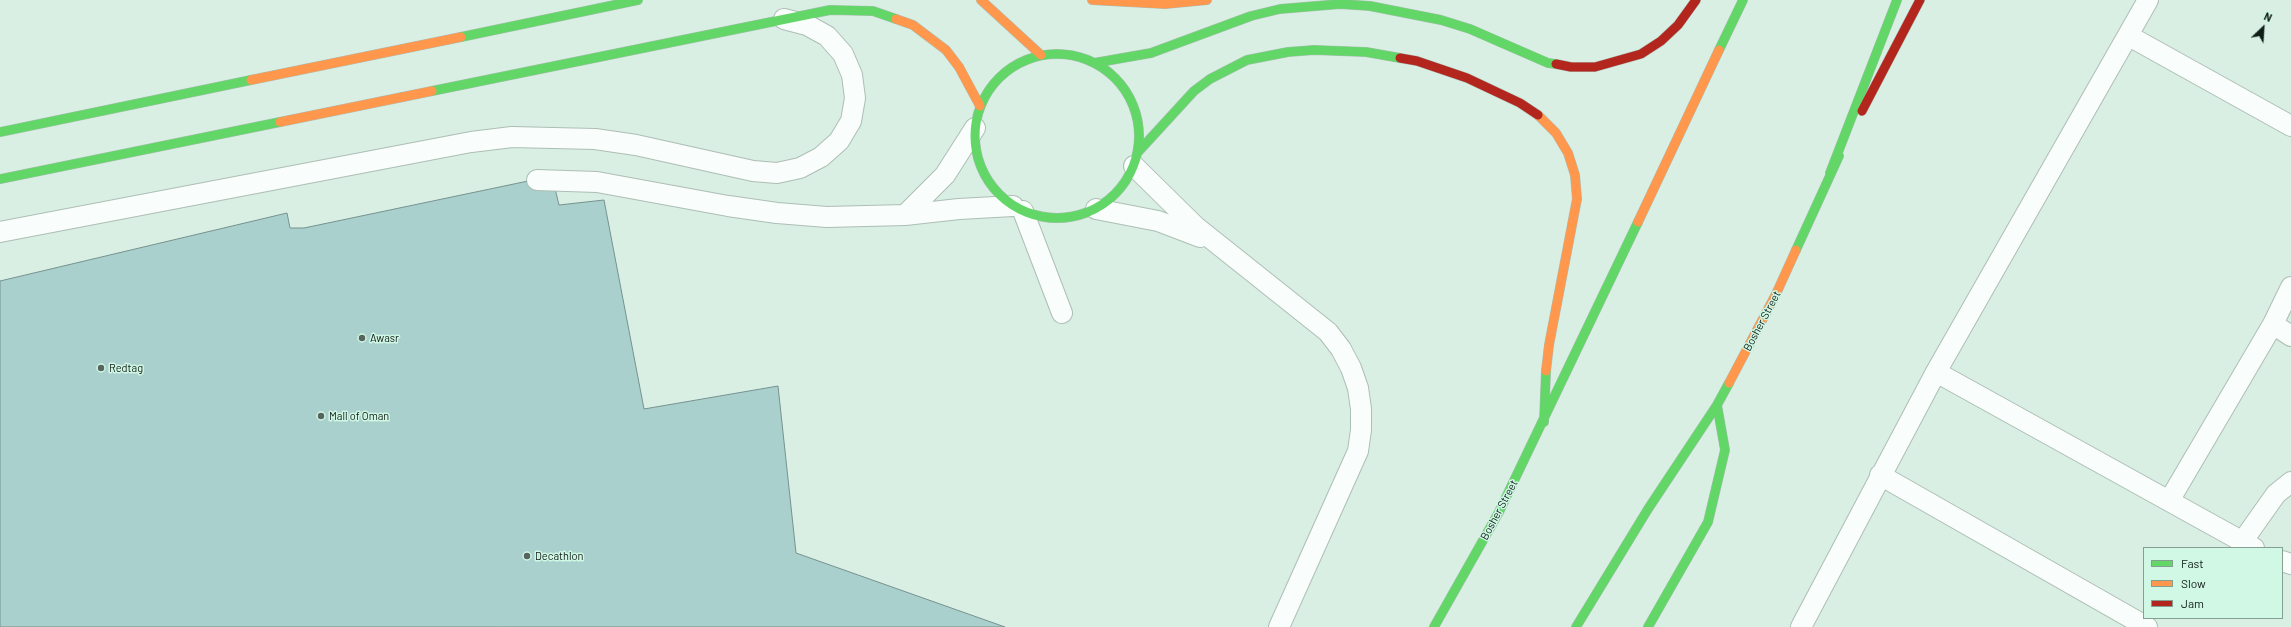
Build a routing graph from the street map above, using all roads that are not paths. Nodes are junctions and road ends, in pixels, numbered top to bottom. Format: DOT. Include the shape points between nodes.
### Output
graph roads {
  1 [pos="638,0"];
  2 [pos="980,0"];
  3 [pos="1092,0"];
  4 [pos="1207,0"];
  5 [pos="1373,0"];
  6 [pos="1696,0"];
  7 [pos="1743,0"];
  8 [pos="1897,0"];
  9 [pos="1920,0"];
  10 [pos="2148,0"];
  11 [pos="1400,11"];
  12 [pos="784,19"];
  13 [pos="2129,36"];
  14 [pos="1041,55"];
  15 [pos="1094,63"];
  16 [pos="980,106"];
  17 [pos="2291,126"];
  18 [pos="975,128"];
  19 [pos="0,132"];
  20 [pos="1136,159"];
  21 [pos="1830,173"];
  22 [pos="0,179"];
  23 [pos="537,180"];
  24 [pos="1018,209"];
  25 [pos="1096,209"];
  26 [pos="905,215"];
  27 [pos="0,232"];
  28 [pos="1216,244"];
  29 [pos="2291,288"];
  30 [pos="1062,313"];
  31 [pos="2273,324"];
  32 [pos="2291,336"];
  33 [pos="1936,372"];
  34 [pos="1717,405"];
  35 [pos="1544,422"];
  36 [pos="1880,475"];
  37 [pos="2291,482"];
  38 [pos="2169,500"];
  39 [pos="2248,545"];
  40 [pos="1279,627"];
  41 [pos="1434,627"];
  42 [pos="1576,627"];
  43 [pos="1648,627"];
  44 [pos="1802,627"];
  45 [pos="2148,627"];
  1 -- 19 [label="main road"];
  2 -- 14 [label="main road" via="1020,33"];
  3 -- 4 [label="main road" via="1165,4"];
  5 -- 11 [label="main road"];
  6 -- 11 [label="main road" via="1678,25 1661,41 1640,54 1595,67 1571,67 1548,62 1470,29"];
  7 -- 35 [label="main road, Bosher Street"];
  8 -- 21 [label="main road"];
  9 -- 21 [label="main road, Bosher Street"];
  10 -- 13 [label="lane"];
  11 -- 15 [label="main road" via="1340,4 1280,9 1251,16 1151,53"];
  12 -- 16 [label="main road" via="830,10 852,9 873,11 913,25 946,50 960,67"];
  12 -- 22 [label="main road"];
  12 -- 27 [label="lane" via="807,24 827,36 843,54 852,75 855,98 851,121 838,141 821,157 800,168 777,173 753,171 636,145 595,139 512,137 471,142"];
  13 -- 17 [label="lane"];
  13 -- 33 [label="lane"];
  14 -- 15 [label="main road" via="1068,54"];
  14 -- 16 [label="main road" via="1021,62 1004,73 990,88"];
  15 -- 20 [label="main road" via="1112,75 1126,91 1136,110 1140,131"];
  16 -- 18 [label="main road"];
  18 -- 24 [label="main road" via="979,164 998,194"];
  18 -- 26 [label="lane" via="945,175"];
  20 -- 25 [label="main road" via="1125,183 1112,198"];
  20 -- 28 [label="lane" via="1173,206"];
  20 -- 35 [label="main road" via="1194,91 1210,79 1247,60 1267,55 1314,50 1366,52 1417,61 1467,78 1520,103 1540,116 1556,133 1568,153 1575,175 1577,198 1549,345"];
  21 -- 34 [label="main road, Bosher Street" via="1776,294"];
  23 -- 26 [label="lane" via="597,182 778,213 827,217"];
  24 -- 25 [label="main road" via="1041,217 1060,219"];
  24 -- 26 [label="lane" via="959,208"];
  24 -- 30 [label="lane"];
  25 -- 28 [label="lane" via="1158,221"];
  28 -- 40 [label="lane" via="1328,332 1341,349 1358,388 1361,416 1358,451"];
  29 -- 31 [label="lane"];
  31 -- 32 [label="lane"];
  31 -- 38 [label="lane"];
  33 -- 36 [label="lane"];
  33 -- 38 [label="lane"];
  34 -- 42 [label="main road, Bosher Street" via="1648,509"];
  34 -- 43 [label="main road" via="1724,450 1708,522"];
  35 -- 41 [label="main road, Bosher Street" via="1499,512"];
  36 -- 44 [label="lane"];
  36 -- 45 [label="lane"];
  37 -- 39 [label="lane" via="2276,494"];
  38 -- 39 [label="lane"];
}
